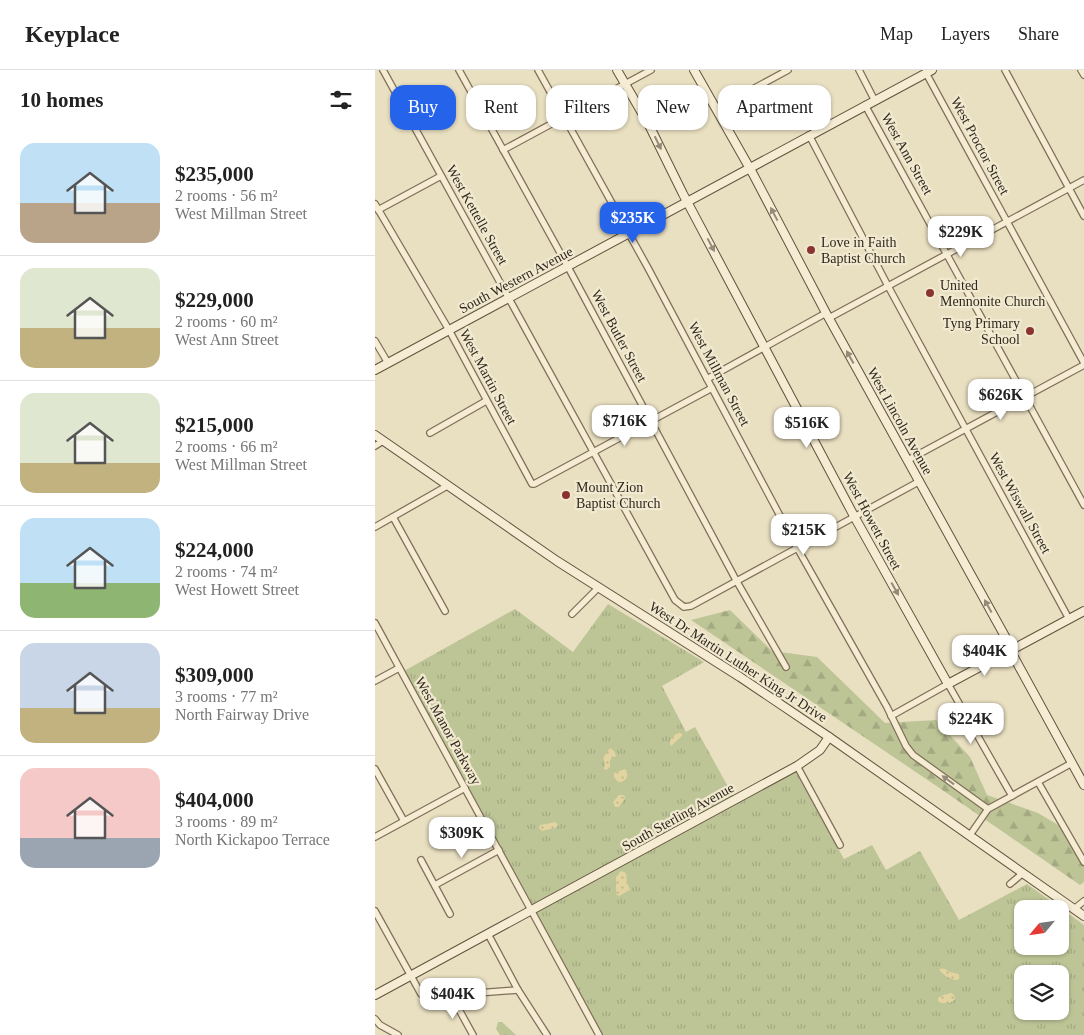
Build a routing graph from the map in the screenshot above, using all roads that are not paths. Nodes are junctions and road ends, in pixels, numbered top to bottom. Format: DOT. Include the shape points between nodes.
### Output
graph roads {
  1 [pos="383,70"];
  2 [pos="459,70"];
  3 [pos="538,70"];
  4 [pos="617,70"];
  5 [pos="651,70"];
  6 [pos="694,70"];
  7 [pos="789,70"];
  8 [pos="859,70"];
  9 [pos="1005,70"];
  10 [pos="1081,70"];
  11 [pos="929,72"];
  12 [pos="1084,75"];
  13 [pos="625,84"];
  14 [pos="546,85"];
  15 [pos="875,101"];
  16 [pos="865,106"];
  17 [pos="716,109"];
  18 [pos="546,127"];
  19 [pos="571,130"];
  20 [pos="809,135"];
  21 [pos="503,150"];
  22 [pos="749,168"];
  23 [pos="441,176"];
  24 [pos="1084,180"];
  25 [pos="1069,188"];
  26 [pos="687,202"];
  27 [pos="377,211"];
  28 [pos="1084,216"];
  29 [pos="1007,222"];
  30 [pos="629,233"];
  31 [pos="947,254"];
  32 [pos="568,267"];
  33 [pos="888,286"];
  34 [pos="508,298"];
  35 [pos="827,315"];
  36 [pos="449,330"];
  37 [pos="375,341"];
  38 [pos="765,347"];
  39 [pos="388,363"];
  40 [pos="1084,364"];
  41 [pos="375,370"];
  42 [pos="707,379"];
  43 [pos="712,388"];
  44 [pos="1025,397"];
  45 [pos="486,401"];
  46 [pos="650,422"];
  47 [pos="965,429"];
  48 [pos="430,433"];
  49 [pos="375,435"];
  50 [pos="383,441"];
  51 [pos="375,446"];
  52 [pos="593,453"];
  53 [pos="908,460"];
  54 [pos="920,481"];
  55 [pos="447,486"];
  56 [pos="1084,505"];
  57 [pos="855,516"];
  58 [pos="393,517"];
  59 [pos="375,526"];
  60 [pos="797,548"];
  61 [pos="737,580"];
  62 [pos="599,588"];
  63 [pos="445,611"];
  64 [pos="1084,611"];
  65 [pos="572,614"];
  66 [pos="1069,619"];
  67 [pos="375,623"];
  68 [pos="1010,650"];
  69 [pos="786,667"];
  70 [pos="399,668"];
  71 [pos="375,681"];
  72 [pos="948,684"];
  73 [pos="891,716"];
  74 [pos="829,736"];
  75 [pos="1072,763"];
  76 [pos="797,766"];
  77 [pos="375,769"];
  78 [pos="1038,782"];
  79 [pos="1084,785"];
  80 [pos="465,788"];
  81 [pos="1011,796"];
  82 [pos="988,809"];
  83 [pos="404,821"];
  84 [pos="970,835"];
  85 [pos="375,837"];
  86 [pos="840,846"];
  87 [pos="499,850"];
  88 [pos="421,860"];
  89 [pos="1084,862"];
  90 [pos="1023,873"];
  91 [pos="1010,884"];
  92 [pos="435,886"];
  93 [pos="1084,901"];
  94 [pos="1074,909"];
  95 [pos="375,910"];
  96 [pos="532,911"];
  97 [pos="450,914"];
  98 [pos="1084,916"];
  99 [pos="488,934"];
  100 [pos="410,976"];
  101 [pos="518,990"];
  102 [pos="375,995"];
  103 [pos="451,995"];
  104 [pos="375,1019"];
  105 [pos="399,1035"];
  106 [pos="473,1035"];
  107 [pos="547,1035"];
  108 [pos="599,1035"];
  1 -- 23 [label="street, West Kettelle Street"];
  2 -- 21 [label="street, West Butler Street"];
  3 -- 14 [label="street, West Millman Street"];
  4 -- 13 [label="main road, West Howett Street"];
  5 -- 13 [label="street"];
  6 -- 17 [label="main road, West Lincoln Avenue"];
  7 -- 17 [label="street"];
  8 -- 15 [label="street, West Ann Street"];
  9 -- 25 [label="street"];
  10 -- 12 [label="street"];
  11 -- 15 [label="main road, South Western Avenue"];
  11 -- 29 [label="street, West Proctor Street"];
  13 -- 26 [label="main road, West Howett Street, one-way"];
  15 -- 16 [label="main road, South Western Avenue"];
  16 -- 20 [label="main road, South Western Avenue"];
  16 -- 31 [label="street, West Ann Street"];
  17 -- 22 [label="main road, West Lincoln Avenue"];
  18 -- 21 [label="street"];
  19 -- 30 [label="street, West Millman Street"];
  20 -- 22 [label="main road, South Western Avenue"];
  20 -- 33 [label="street, West Wiswall Street"];
  21 -- 32 [label="street, West Butler Street"];
  22 -- 26 [label="main road, South Western Avenue"];
  35 -- 22 [label="main road, West Lincoln Avenue, one-way"];
  23 -- 27 [label="street"];
  23 -- 34 [label="street, West Kettelle Street"];
  24 -- 25 [label="street"];
  25 -- 28 [label="street"];
  25 -- 29 [label="street"];
  26 -- 30 [label="main road, South Western Avenue"];
  26 -- 38 [label="main road, West Howett Street, one-way"];
  27 -- 36 [label="street, West Martin Street"];
  29 -- 31 [label="street"];
  29 -- 40 [label="street, West Proctor Street"];
  30 -- 32 [label="main road, South Western Avenue"];
  30 -- 42 [label="street, West Millman Street"];
  31 -- 33 [label="street"];
  31 -- 44 [label="street, West Ann Street"];
  32 -- 34 [label="main road, South Western Avenue"];
  32 -- 46 [label="street, West Butler Street"];
  33 -- 35 [label="street"];
  33 -- 47 [label="street, West Wiswall Street"];
  34 -- 36 [label="main road, South Western Avenue"];
  34 -- 52 [label="street, West Kettelle Street"];
  35 -- 38 [label="street"];
  53 -- 35 [label="main road, West Lincoln Avenue, one-way"];
  36 -- 39 [label="main road, South Western Avenue"];
  36 -- 45 [label="street, West Martin Street"];
  37 -- 39 [label="street"];
  38 -- 42 [label="street"];
  38 -- 57 [label="main road, West Howett Street"];
  39 -- 41 [label="main road, South Western Avenue"];
  40 -- 44 [label="street"];
  42 -- 43 [label="street, West Millman Street"];
  43 -- 46 [label="street"];
  43 -- 60 [label="street, West Millman Street"];
  44 -- 47 [label="street"];
  44 -- 56 [label="street, West Ann Street"];
  45 -- 48 [label="street"];
  45 -- 52 [label="street, West Martin Street" via="532,484"];
  46 -- 52 [label="street"];
  46 -- 61 [label="street, West Butler Street"];
  47 -- 53 [label="street"];
  47 -- 66 [label="street, West Wiswall Street"];
  49 -- 50 [label="main road, West Dr Martin Luther King Jr Drive"];
  50 -- 51 [label="street"];
  50 -- 55 [label="main road, West Dr Martin Luther King Jr Drive"];
  52 -- 61 [label="street, West Kettelle Street" via="675,600 683,607 691,606"];
  53 -- 54 [label="main road, West Lincoln Avenue"];
  54 -- 57 [label="street"];
  68 -- 54 [label="main road, West Lincoln Avenue, one-way"];
  55 -- 58 [label="street"];
  55 -- 62 [label="main road, West Dr Martin Luther King Jr Drive"];
  57 -- 60 [label="street"];
  57 -- 72 [label="main road, West Howett Street, one-way"];
  58 -- 59 [label="street"];
  58 -- 63 [label="street"];
  60 -- 61 [label="street"];
  60 -- 73 [label="street, West Millman Street"];
  61 -- 69 [label="street, West Butler Street"];
  62 -- 65 [label="street"];
  62 -- 74 [label="main road, West Dr Martin Luther King Jr Drive"];
  64 -- 66 [label="main road"];
  66 -- 68 [label="main road"];
  67 -- 70 [label="street, West Manor Parkway"];
  68 -- 72 [label="main road"];
  68 -- 75 [label="main road, West Lincoln Avenue"];
  70 -- 71 [label="street"];
  70 -- 80 [label="street, West Manor Parkway"];
  72 -- 73 [label="street"];
  72 -- 81 [label="street, West Howett Street"];
  82 -- 73 [label="street, West Millman Street, one-way" via="913,755"];
  74 -- 76 [label="main road, South Sterling Avenue" via="821,750"];
  74 -- 84 [label="main road, West Dr Martin Luther King Jr Drive"];
  75 -- 78 [label="street"];
  75 -- 79 [label="main road, West Lincoln Avenue"];
  76 -- 86 [label="street"];
  76 -- 96 [label="main road, South Sterling Avenue"];
  77 -- 83 [label="street"];
  78 -- 81 [label="street"];
  78 -- 89 [label="street"];
  80 -- 83 [label="street"];
  80 -- 87 [label="street, West Manor Parkway"];
  81 -- 82 [label="street"];
  82 -- 84 [label="street"];
  83 -- 85 [label="street"];
  84 -- 90 [label="main road, West Dr Martin Luther King Jr Drive"];
  87 -- 92 [label="street"];
  87 -- 96 [label="street, West Manor Parkway"];
  88 -- 92 [label="street"];
  90 -- 91 [label="street"];
  90 -- 94 [label="main road, West Dr Martin Luther King Jr Drive"];
  92 -- 97 [label="street"];
  93 -- 94 [label="street"];
  94 -- 98 [label="main road, West Dr Martin Luther King Jr Drive"];
  95 -- 100 [label="street"];
  96 -- 99 [label="main road, South Sterling Avenue"];
  96 -- 108 [label="street, West Manor Parkway"];
  99 -- 100 [label="main road, South Sterling Avenue"];
  99 -- 101 [label="street"];
  100 -- 102 [label="main road, South Sterling Avenue"];
  100 -- 103 [label="street" via="421,994"];
  101 -- 103 [label="street"];
  101 -- 107 [label="street"];
  103 -- 106 [label="street"];
  104 -- 105 [label="street"];
}
